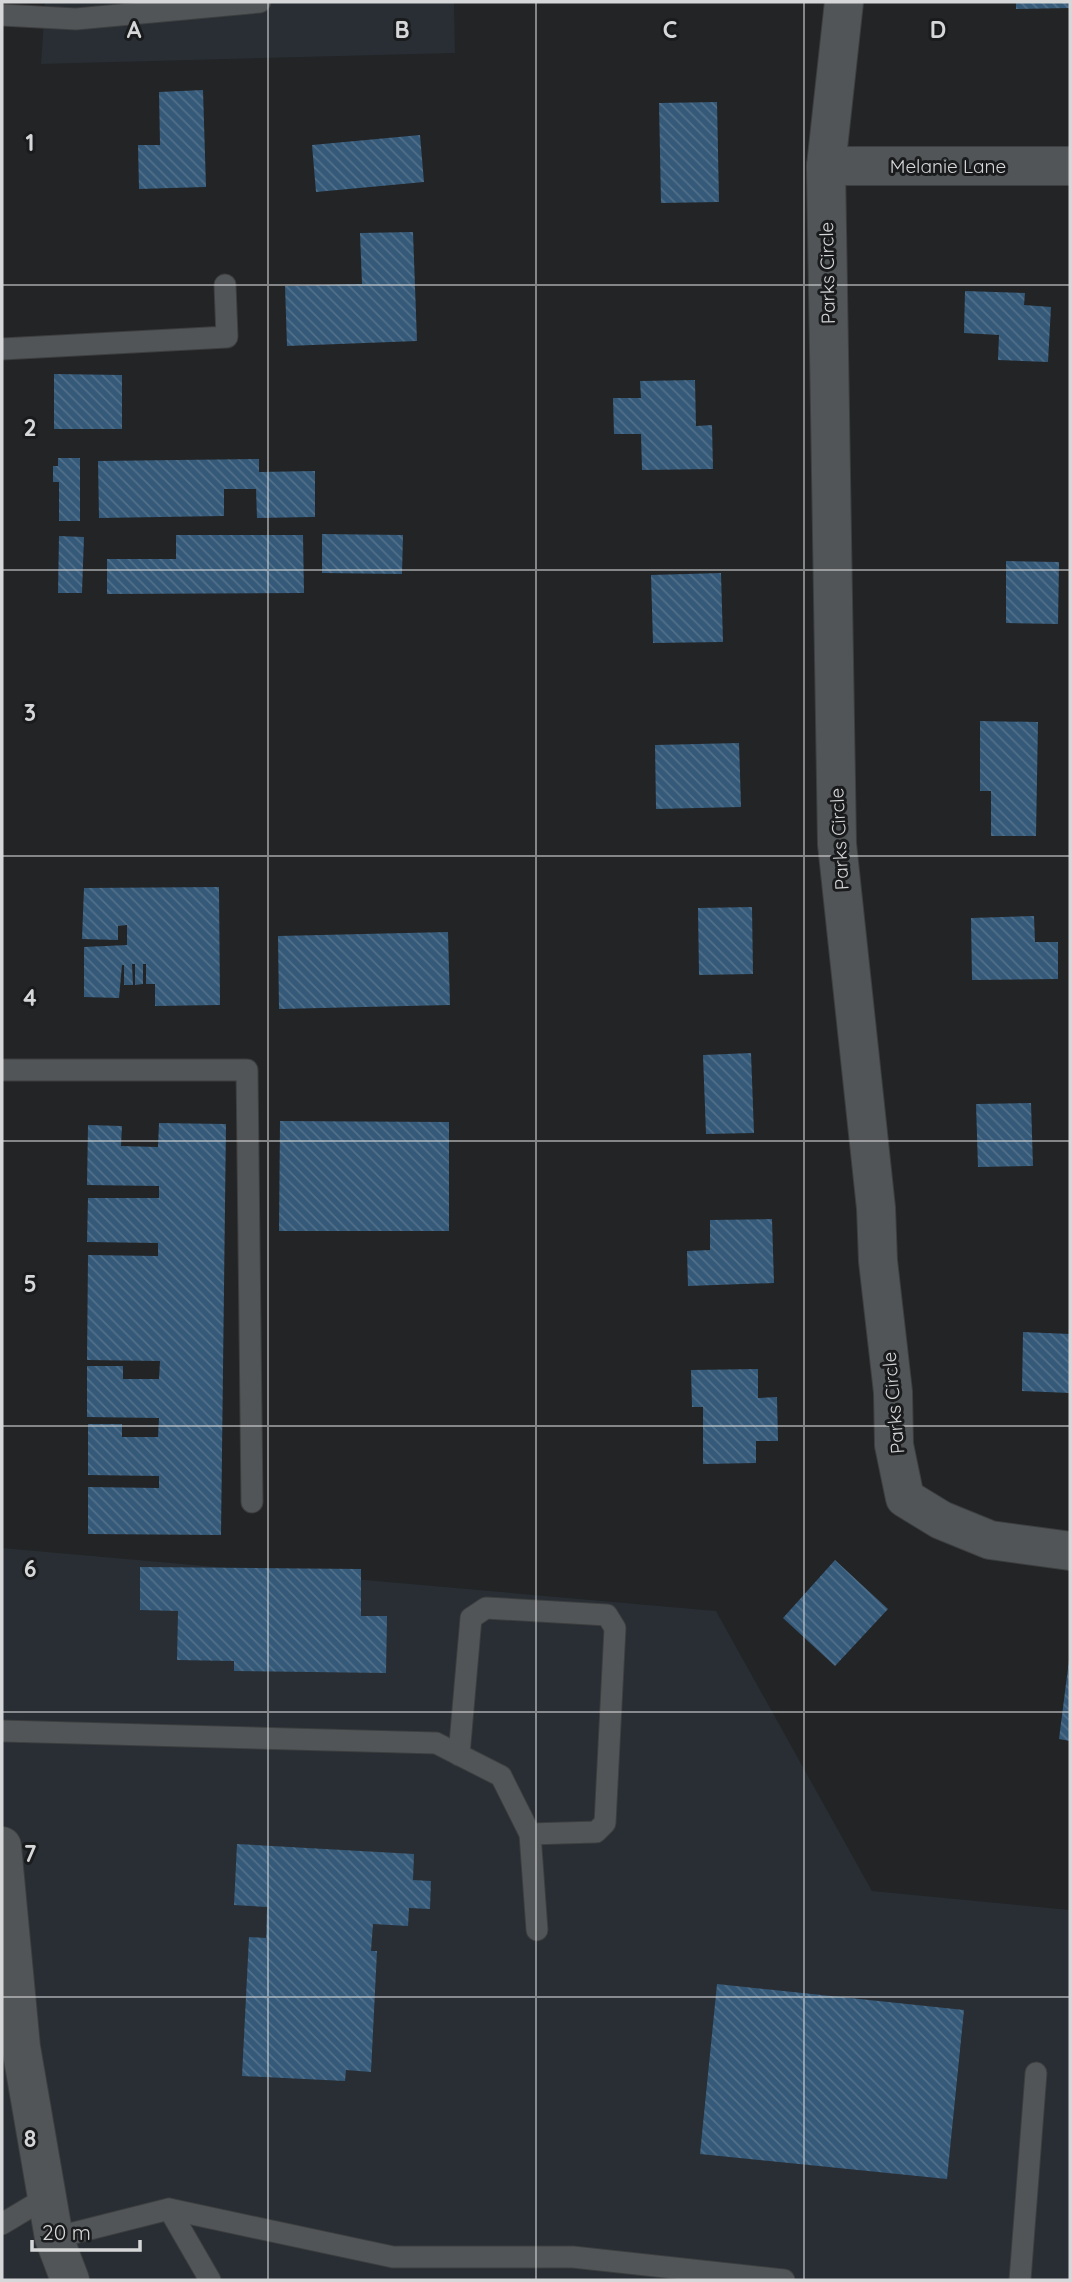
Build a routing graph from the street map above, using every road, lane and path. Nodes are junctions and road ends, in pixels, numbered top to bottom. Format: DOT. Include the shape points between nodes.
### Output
graph roads {
  1 [pos="260,2"];
  2 [pos="844,2"];
  3 [pos="2,15"];
  4 [pos="826,166"];
  5 [pos="1070,166"];
  6 [pos="225,285"];
  7 [pos="2,349"];
  8 [pos="2,1070"];
  9 [pos="252,1502"];
  10 [pos="1070,1551"];
  11 [pos="2,1731"];
  12 [pos="459,1755"];
  13 [pos="530,1834"];
  14 [pos="2,1846"];
  15 [pos="537,1930"];
  16 [pos="7,1958"];
  17 [pos="1035,2073"];
  18 [pos="47,2197"];
  19 [pos="169,2209"];
  20 [pos="2,2224"];
  21 [pos="54,2238"];
  22 [pos="70,2280"];
  23 [pos="210,2280"];
  24 [pos="778,2280"];
  25 [pos="1020,2280"];
  1 -- 3 [label="lane" via="76,19"];
  2 -- 4 [label="street, Parks Circle"];
  4 -- 5 [label="street, Melanie Lane"];
  4 -- 10 [label="street, Parks Circle" via="837,844 876,1208 894,1445 905,1498 941,1520 989,1540"];
  6 -- 7 [label="lane" via="227,337"];
  8 -- 9 [label="lane" via="247,1070"];
  11 -- 12 [label="lane" via="436,1744"];
  12 -- 13 [label="lane" via="501,1776"];
  12 -- 13 [label="lane" via="471,1618 486,1608 607,1615 615,1628 606,1823 596,1832"];
  13 -- 15 [label="lane"];
  14 -- 16 [label="street"];
  16 -- 18 [label="street"];
  17 -- 25 [label="lane"];
  18 -- 20 [label="lane"];
  18 -- 21 [label="street"];
  19 -- 21 [label="lane"];
  19 -- 23 [label="lane"];
  19 -- 24 [label="lane" via="393,2257 573,2257"];
  21 -- 22 [label="street"];
}
